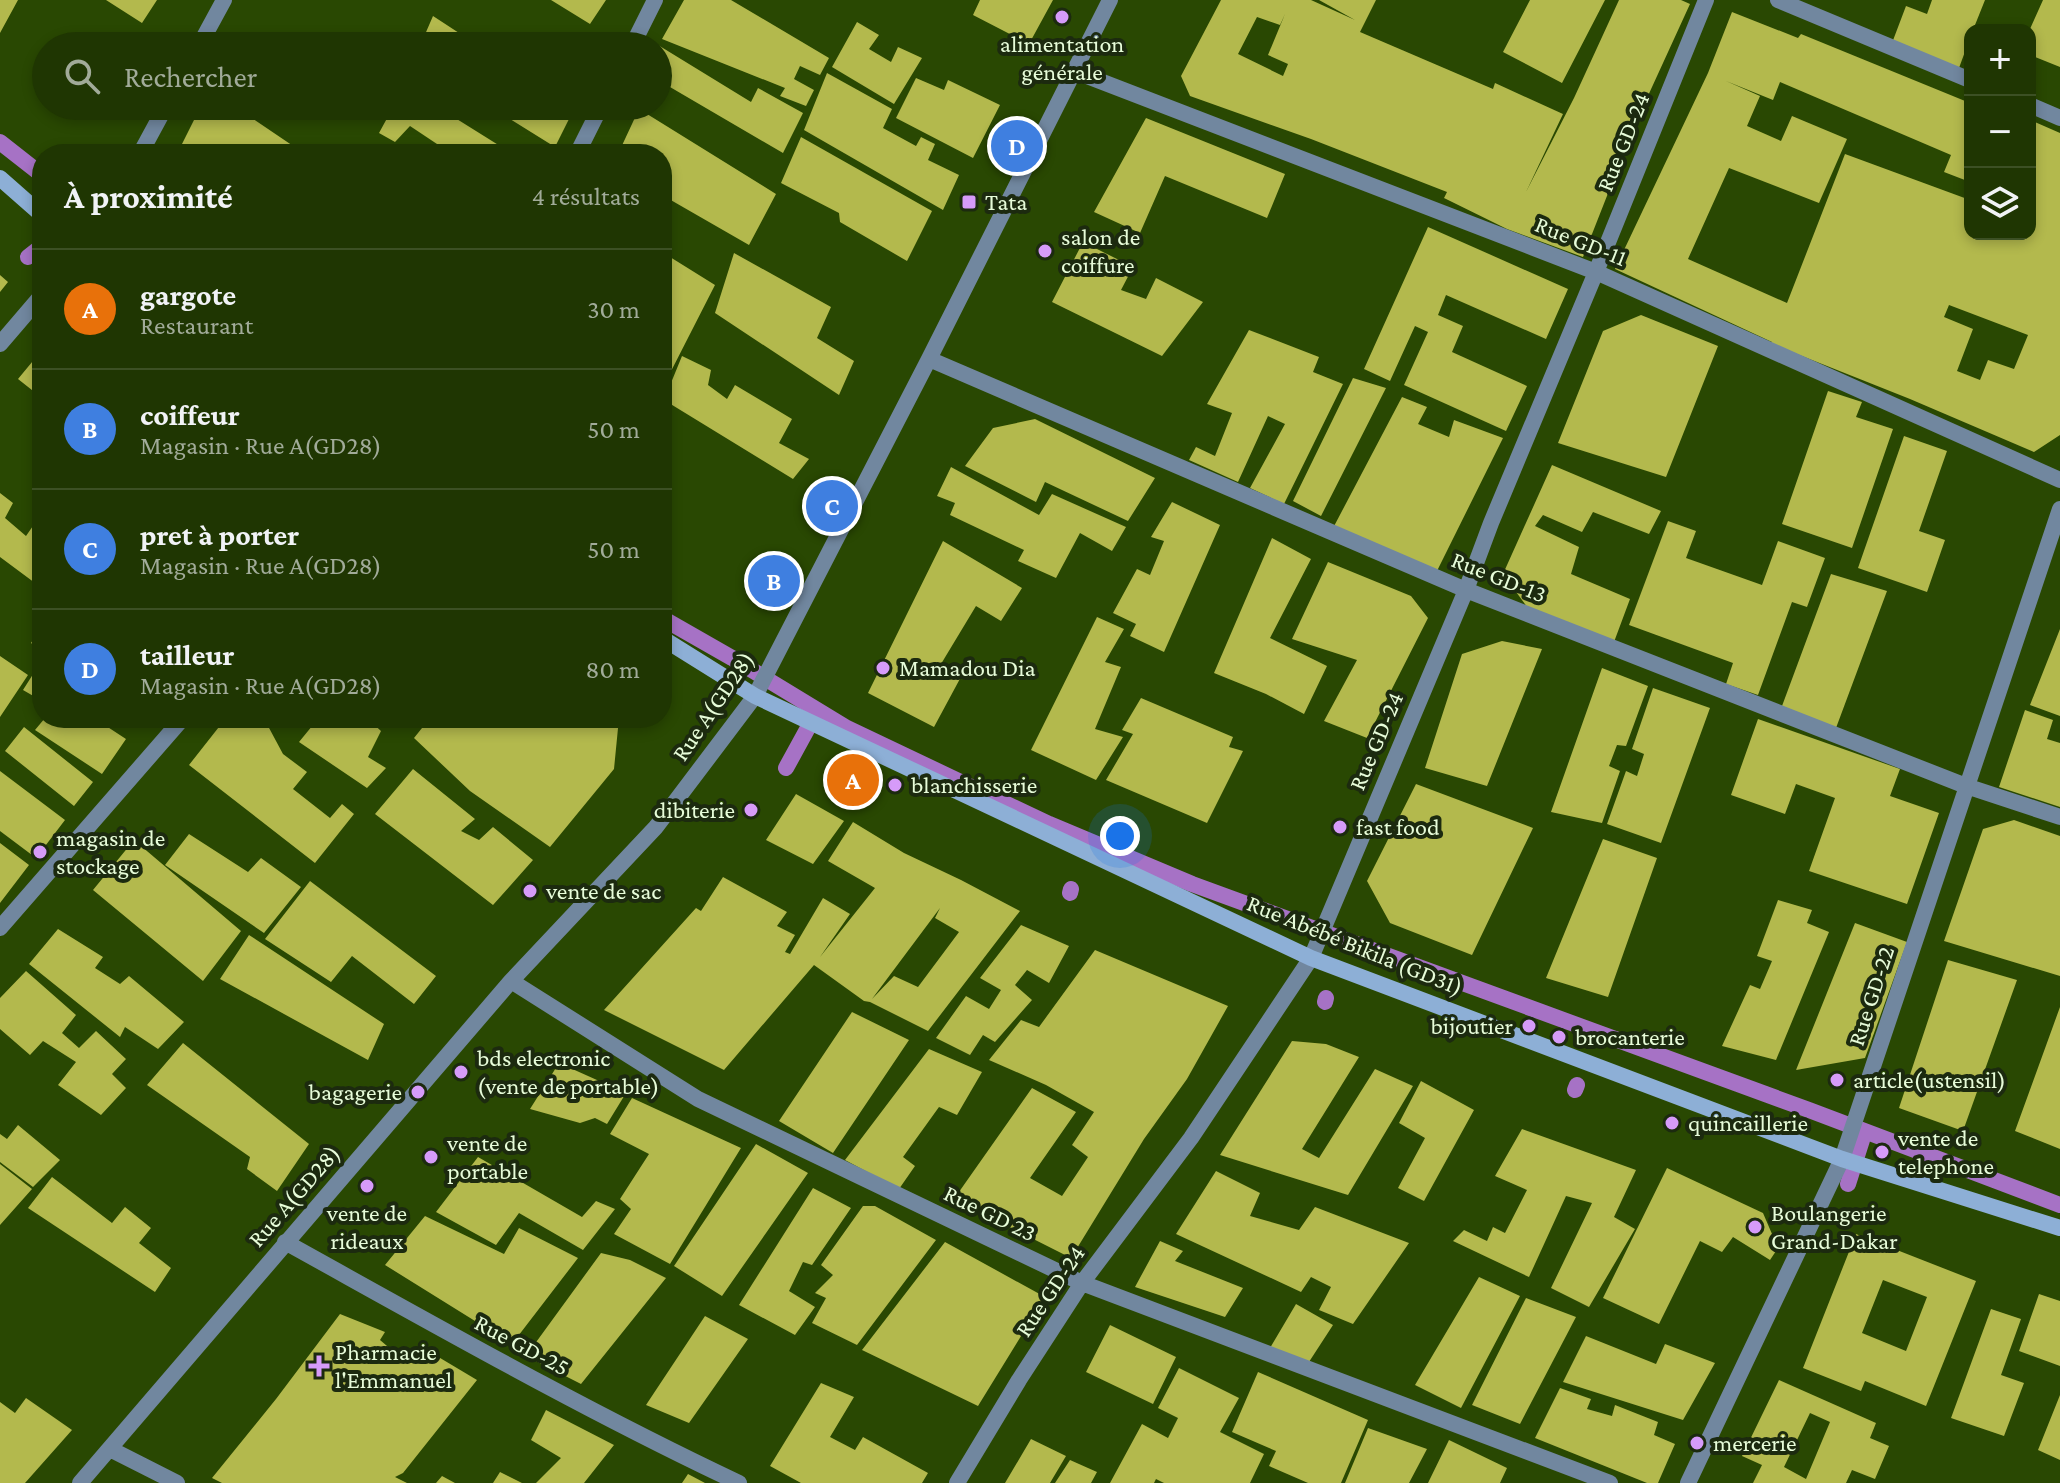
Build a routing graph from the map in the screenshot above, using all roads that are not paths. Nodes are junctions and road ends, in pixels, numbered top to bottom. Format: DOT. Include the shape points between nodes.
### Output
graph roads {
  1 [pos="224,0"];
  2 [pos="655,0"];
  3 [pos="1110,0"];
  4 [pos="1706,0"];
  5 [pos="1778,0"];
  6 [pos="207,32"];
  7 [pos="639,32"];
  8 [pos="1074,71"];
  9 [pos="1964,78"];
  10 [pos="2036,108"];
  11 [pos="2060,118"];
  12 [pos="158,120"];
  13 [pos="594,120"];
  14 [pos="145,144"];
  15 [pos="582,144"];
  16 [pos="0,178"];
  17 [pos="32,206"];
  18 [pos="1596,272"];
  19 [pos="32,307"];
  20 [pos="0,344"];
  21 [pos="929,359"];
  22 [pos="2060,480"];
  23 [pos="2060,509"];
  24 [pos="1466,590"];
  25 [pos="672,644"];
  26 [pos="755,696"];
  27 [pos="174,728"];
  28 [pos="1966,786"];
  29 [pos="2060,817"];
  30 [pos="0,928"];
  31 [pos="1311,958"];
  32 [pos="511,981"];
  33 [pos="1842,1159"];
  34 [pos="2060,1228"];
  35 [pos="285,1242"];
  36 [pos="1082,1283"];
  37 [pos="110,1449"];
  38 [pos="80,1483"];
  39 [pos="177,1483"];
  40 [pos="739,1483"];
  41 [pos="957,1483"];
  42 [pos="1610,1483"];
  43 [pos="1688,1483"];
  1 -- 6 [label="street"];
  2 -- 7 [label="street"];
  3 -- 8 [label="street, Rue A(GD28)"];
  4 -- 18 [label="street, Rue GD-24"];
  5 -- 9 [label="street"];
  8 -- 18 [label="street, Rue GD-11"];
  8 -- 21 [label="street, Rue A(GD28)"];
  10 -- 11 [label="street"];
  12 -- 14 [label="street"];
  13 -- 15 [label="street"];
  16 -- 17 [label="main road"];
  18 -- 22 [label="street, Rue GD-11"];
  18 -- 24 [label="street, Rue GD-24"];
  19 -- 20 [label="street"];
  21 -- 24 [label="street, Rue GD-13"];
  21 -- 26 [label="street, Rue A(GD28)"];
  23 -- 28 [label="street, Rue GD-22"];
  24 -- 28 [label="street, Rue GD-13"];
  24 -- 31 [label="street, Rue GD-24"];
  25 -- 26 [label="main road, Rue Abébé Bikila (GD31)"];
  26 -- 31 [label="main road, Rue Abébé Bikila (GD31)"];
  26 -- 32 [label="street, Rue A(GD28)" via="656,827"];
  27 -- 30 [label="street"];
  28 -- 29 [label="street, Rue GD-13"];
  28 -- 33 [label="street, Rue GD-22"];
  31 -- 33 [label="main road, Rue Abébé Bikila (GD31)"];
  31 -- 36 [label="street, Rue GD-24" via="1191,1138"];
  32 -- 35 [label="street, Rue A(GD28)"];
  32 -- 36 [label="street, Rue GD 23" via="698,1099"];
  33 -- 34 [label="main road, Rue Abébé Bikila (GD31)"];
  33 -- 43 [label="street, Rue GD-22"];
  35 -- 37 [label="street, Rue A(GD28)"];
  35 -- 40 [label="street, Rue GD-25"];
  36 -- 41 [label="street, Rue GD-24"];
  36 -- 42 [label="street, Rue GD 23"];
  37 -- 38 [label="street, Rue A(GD28)"];
  37 -- 39 [label="street"];
}
